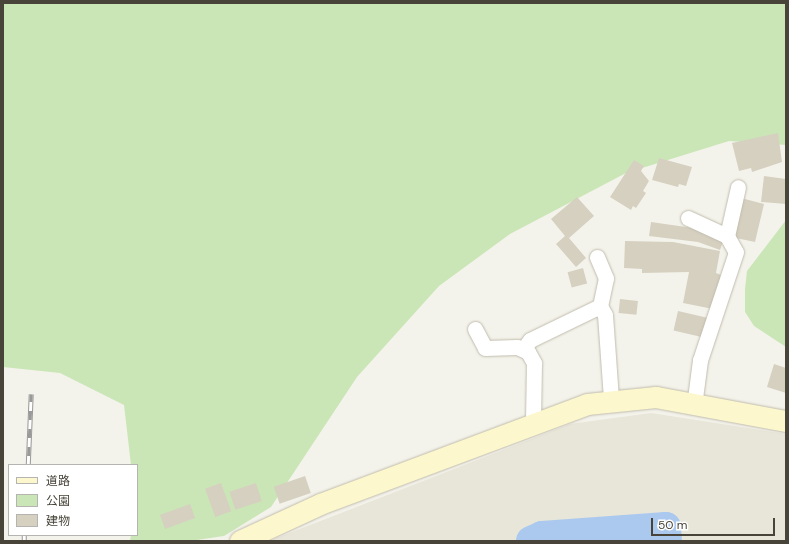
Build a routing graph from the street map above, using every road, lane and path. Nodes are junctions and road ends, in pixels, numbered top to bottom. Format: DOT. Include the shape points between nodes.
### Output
graph roads {
  1 [pos="738,187"];
  2 [pos="688,218"];
  3 [pos="727,236"];
  4 [pos="597,257"];
  5 [pos="600,306"];
  6 [pos="475,329"];
  7 [pos="524,348"];
  8 [pos="611,399"];
  9 [pos="694,406"];
  10 [pos="786,421"];
  11 [pos="533,422"];
  12 [pos="261,536"];
  13 [pos="240,541"];
  1 -- 3 [label="street"];
  2 -- 3 [label="street"];
  3 -- 9 [label="street" via="734,243 736,256 700,360"];
  4 -- 5 [label="street" via="606,278"];
  5 -- 7 [label="street" via="530,340"];
  5 -- 8 [label="street" via="605,315"];
  6 -- 7 [label="street" via="485,348"];
  7 -- 11 [label="street" via="534,364"];
  8 -- 9 [label="street" via="656,397"];
  8 -- 11 [label="street"];
  9 -- 10 [label="street"];
  11 -- 12 [label="street"];
  12 -- 13 [label="street"];
}
